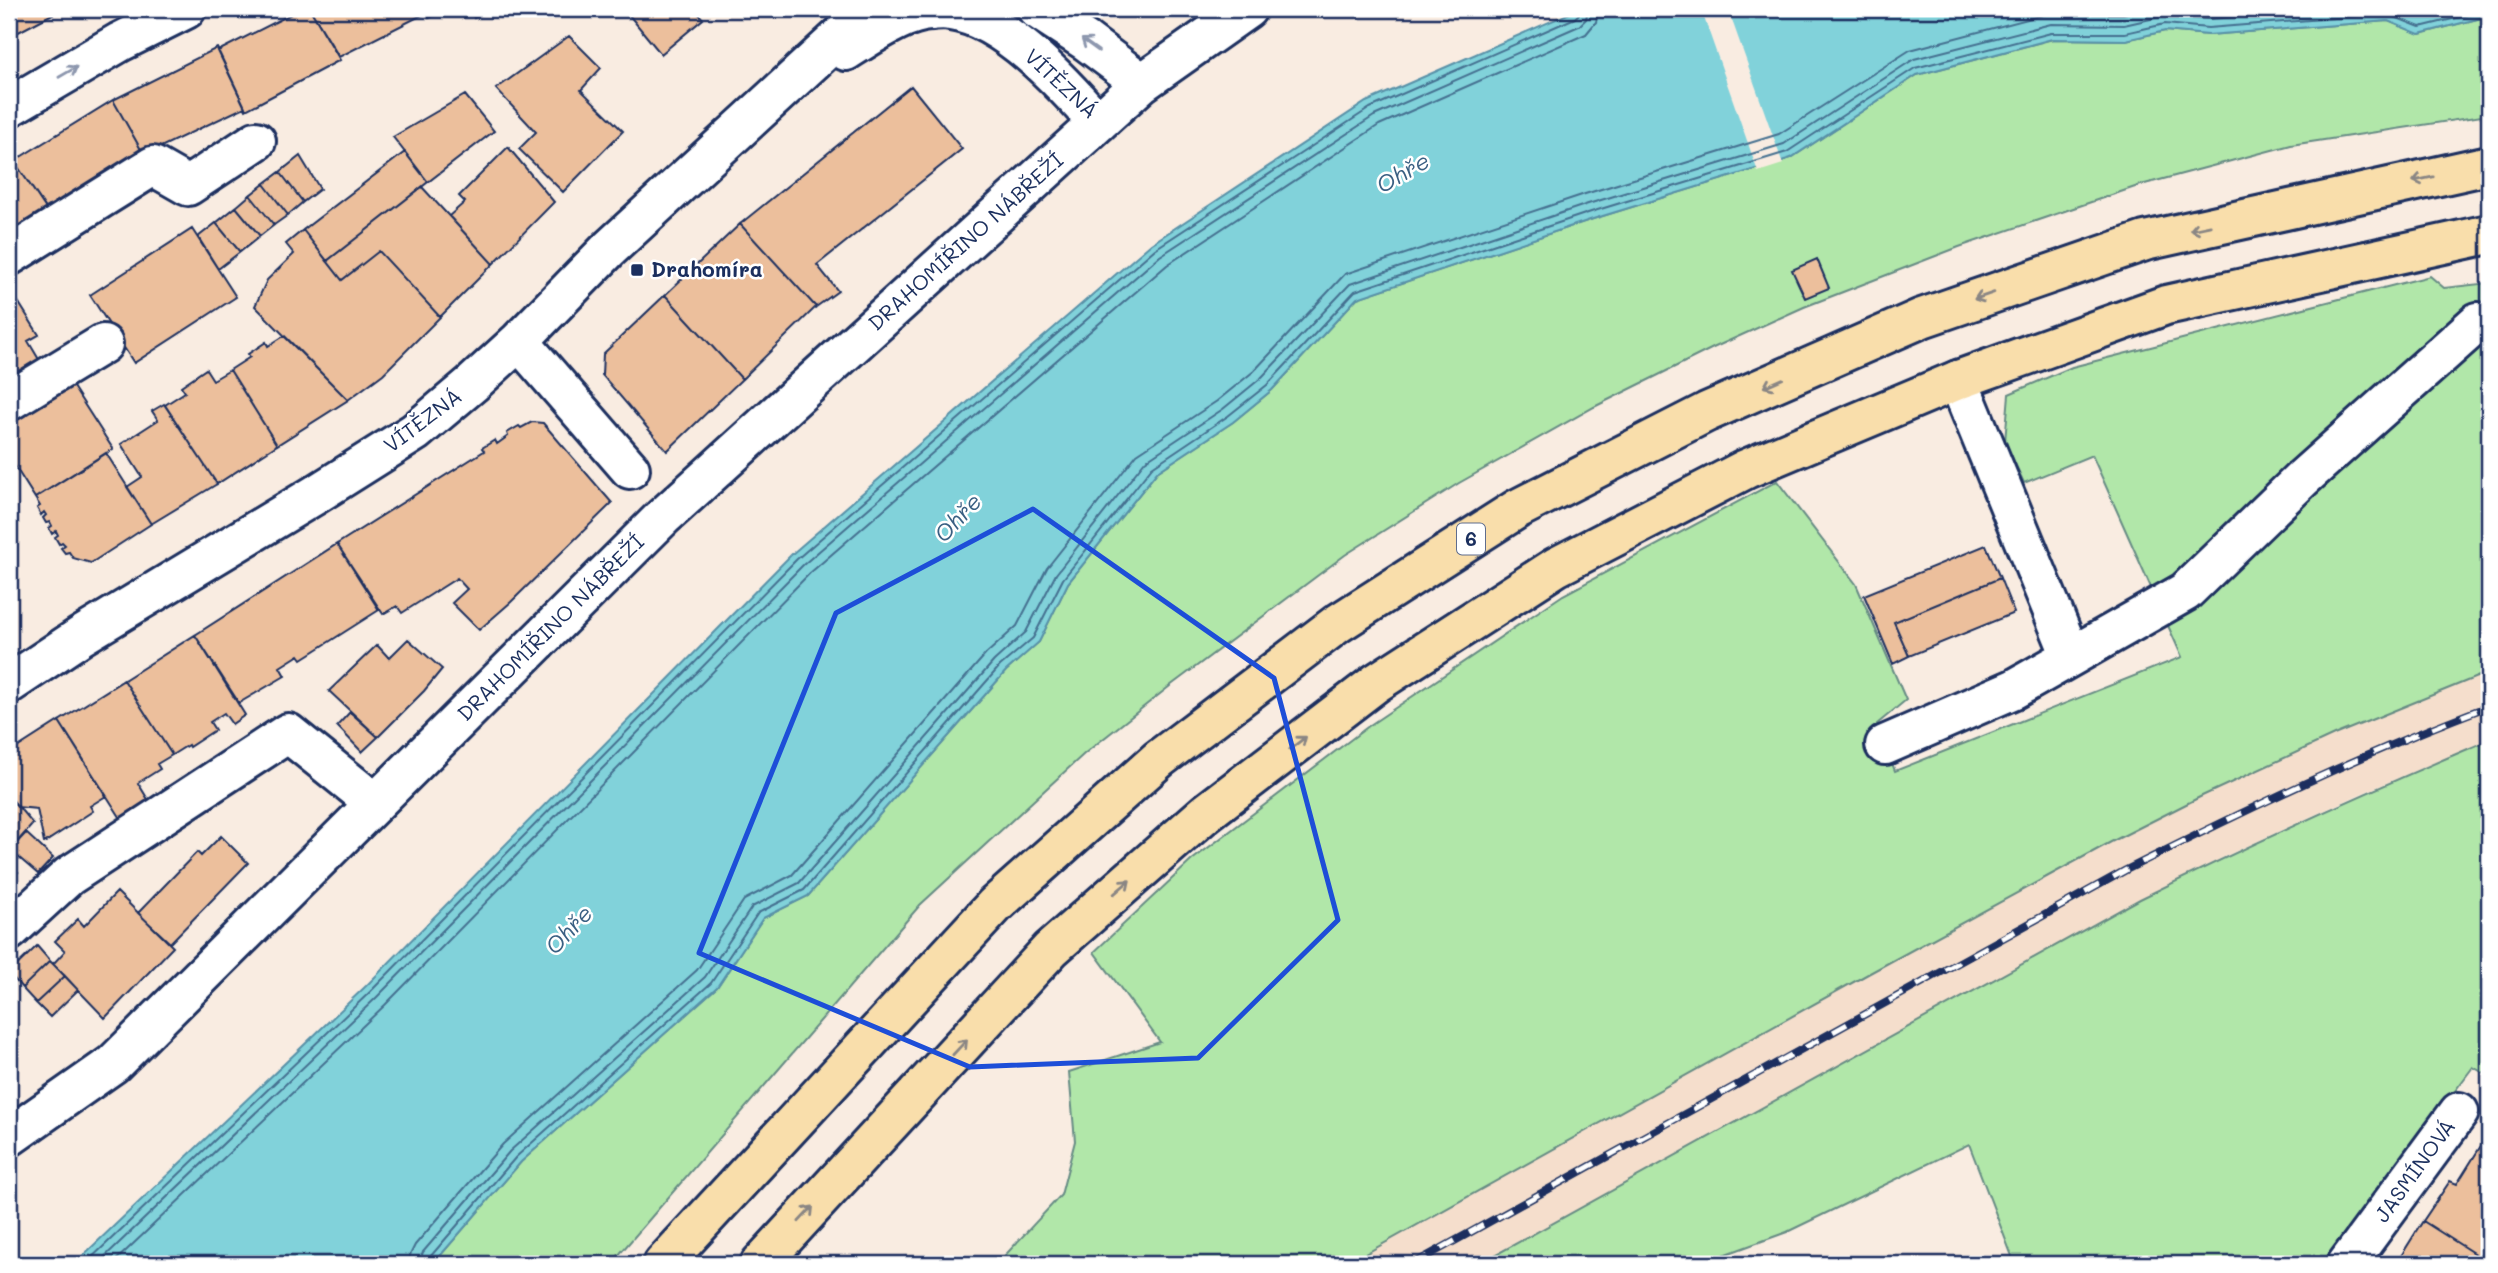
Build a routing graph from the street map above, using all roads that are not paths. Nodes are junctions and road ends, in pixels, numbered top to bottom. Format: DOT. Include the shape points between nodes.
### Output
graph roads {
  1 [pos="186,9"];
  2 [pos="870,9"];
  3 [pos="1037,9"];
  4 [pos="1247,9"];
  5 [pos="921,11"];
  6 [pos="1142,83"];
  7 [pos="785,88"];
  8 [pos="9,107"];
  9 [pos="1098,123"];
  10 [pos="256,141"];
  11 [pos="2489,164"];
  12 [pos="2489,234"];
  13 [pos="9,256"];
  14 [pos="2478,322"];
  15 [pos="519,341"];
  16 [pos="103,344"];
  17 [pos="1958,380"];
  18 [pos="9,401"];
  19 [pos="630,469"];
  20 [pos="2071,656"];
  21 [pos="9,684"];
  22 [pos="1885,745"];
  23 [pos="375,803"];
  24 [pos="9,931"];
  25 [pos="2459,1112"];
  26 [pos="9,1137"];
  27 [pos="663,1264"];
  28 [pos="760,1264"];
  29 [pos="2347,1264"];
  8 -- 1 [label="street, one-way"];
  2 -- 7 [label="street, VÍTĚZNÁ"];
  6 -- 3 [label="street, VÍTĚZNÁ, one-way"];
  4 -- 6 [label="street, VÍTĚZNÁ"];
  5 -- 7 [label="street, VÍTĚZNÁ" via="877,31"];
  5 -- 9 [label="street, VÍTĚZNÁ" via="950,10 981,21 1020,45 1049,69"];
  6 -- 9 [label="street, VÍTĚZNÁ"];
  7 -- 15 [label="street, VÍTĚZNÁ" via="609,249"];
  9 -- 23 [label="street, DRAHOMÍŘINO NÁBŘEŽÍ" via="663,517"];
  10 -- 13 [label="street" via="188,186 153,166"];
  11 -- 27 [label="highway, 6, one-way" via="2145,241 1922,318 1707,412 1517,509 1337,624 1159,759 995,905"];
  12 -- 17 [label="highway" via="2166,305"];
  14 -- 20 [label="street" via="2303,478 2185,592"];
  15 -- 19 [label="street"];
  15 -- 21 [label="street, VÍTĚZNÁ" via="415,432"];
  16 -- 18 [label="street"];
  17 -- 20 [label="street"];
  28 -- 17 [label="highway, one-way" via="1051,949 1206,813 1376,683 1556,567 1746,469"];
  20 -- 22 [label="street" via="2014,689"];
  23 -- 24 [label="street" via="288,733 69,876"];
  23 -- 26 [label="street, DRAHOMÍŘINO NÁBŘEŽÍ" via="113,1064"];
  25 -- 29 [label="street, JASMÍNOVÁ"];
}
